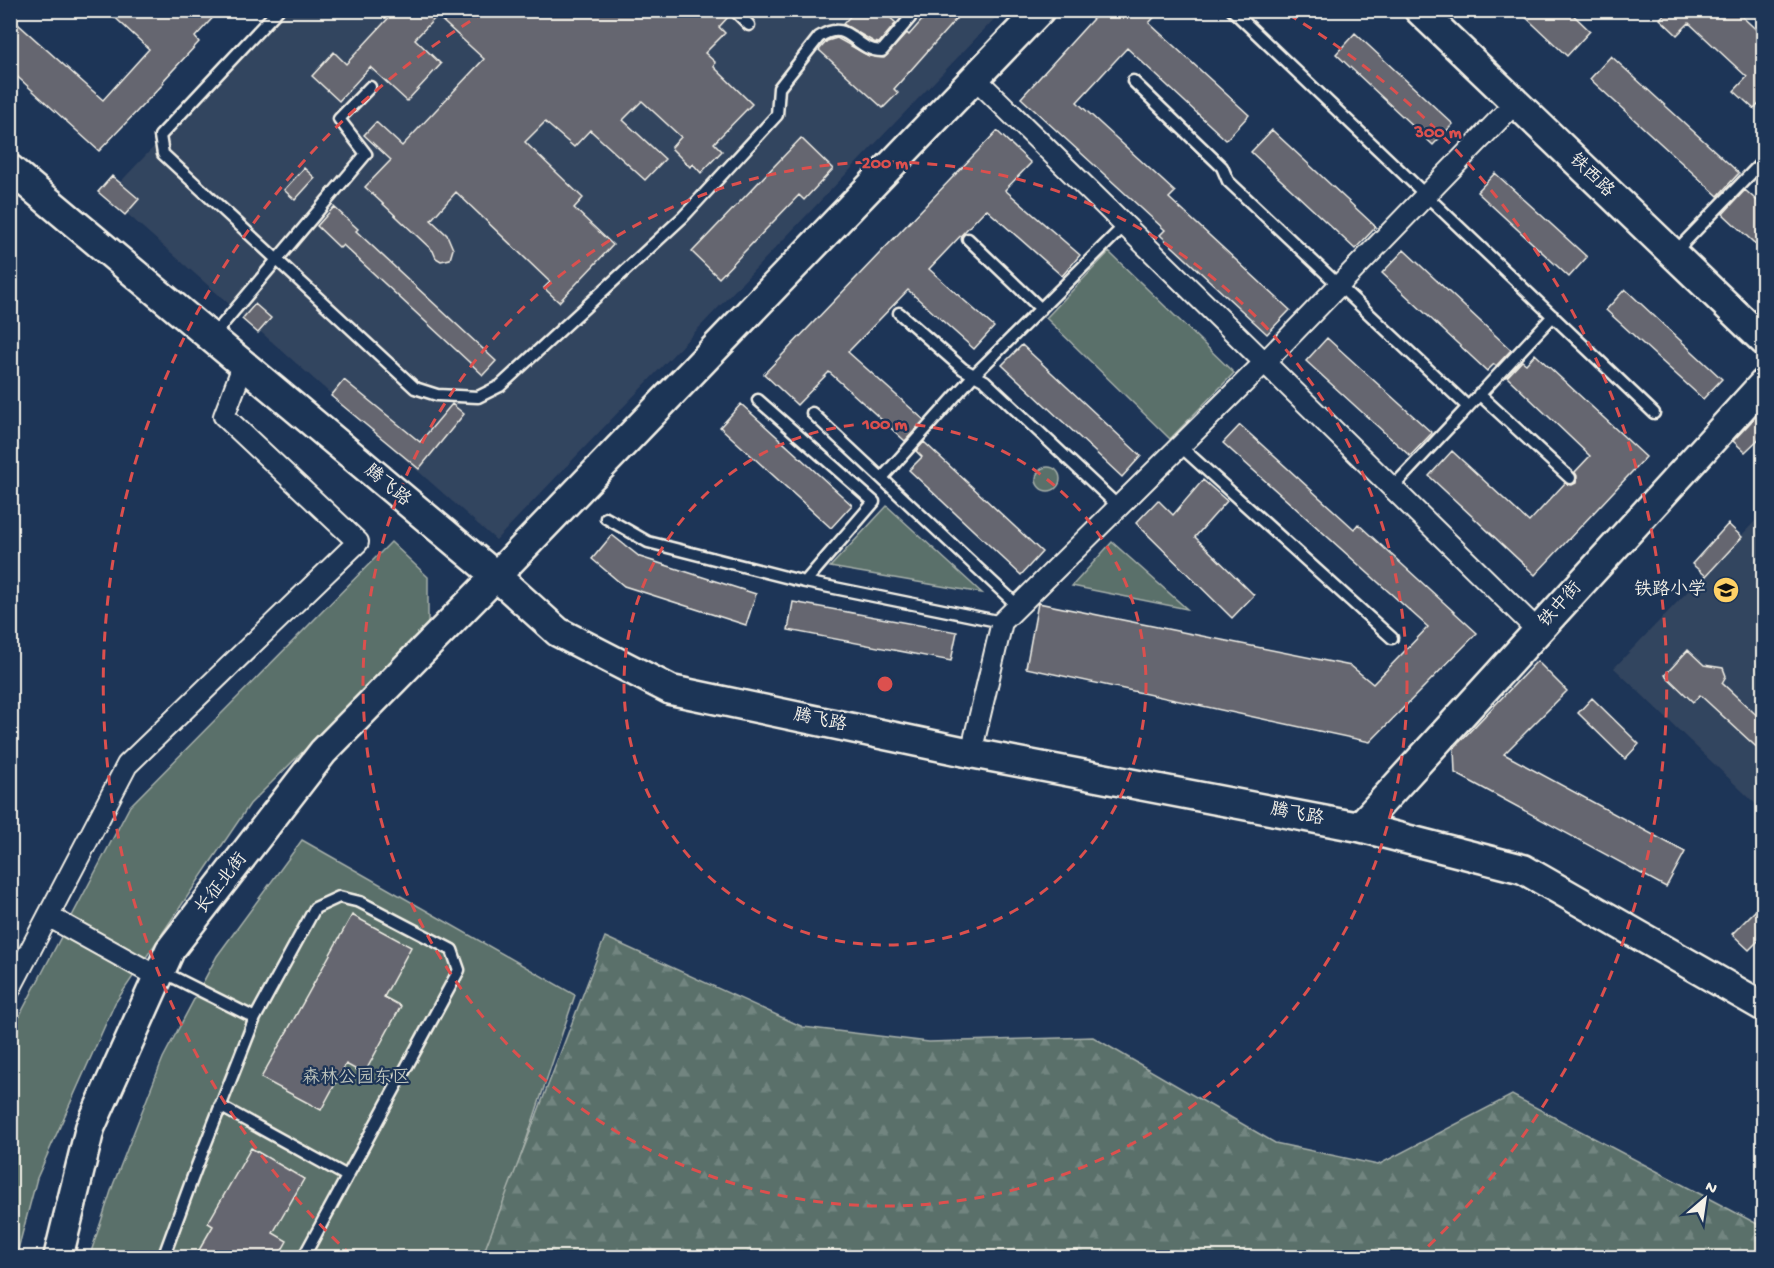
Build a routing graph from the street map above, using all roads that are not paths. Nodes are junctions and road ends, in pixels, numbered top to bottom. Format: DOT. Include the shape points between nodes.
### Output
graph roads {
  1 [pos="278,10"];
  2 [pos="734,10"];
  3 [pos="909,10"];
  4 [pos="1040,10"];
  5 [pos="1232,10"];
  6 [pos="1419,10"];
  7 [pos="749,25"];
  8 [pos="975,78"];
  9 [pos="1133,81"];
  10 [pos="370,87"];
  11 [pos="1515,103"];
  12 [pos="1764,159"];
  13 [pos="10,169"];
  14 [pos="1426,195"];
  15 [pos="1125,226"];
  16 [pos="968,239"];
  17 [pos="1673,254"];
  18 [pos="277,260"];
  19 [pos="1339,285"];
  20 [pos="1041,309"];
  21 [pos="899,313"];
  22 [pos="1553,316"];
  23 [pos="211,338"];
  24 [pos="1764,341"];
  25 [pos="1264,363"];
  26 [pos="243,366"];
  27 [pos="974,375"];
  28 [pos="1764,383"];
  29 [pos="1479,394"];
  30 [pos="758,400"];
  31 [pos="1468,407"];
  32 [pos="812,412"];
  33 [pos="1654,413"];
  34 [pos="1180,446"];
  35 [pos="882,478"];
  36 [pos="1570,478"];
  37 [pos="1392,488"];
  38 [pos="1119,507"];
  39 [pos="606,518"];
  40 [pos="496,576"];
  41 [pos="805,582"];
  42 [pos="1018,606"];
  43 [pos="1002,622"];
  44 [pos="1538,631"];
  45 [pos="1392,638"];
  46 [pos="971,753"];
  47 [pos="1359,827"];
  48 [pos="48,916"];
  49 [pos="159,974"];
  50 [pos="10,989"];
  51 [pos="1764,1007"];
  52 [pos="255,1018"];
  53 [pos="220,1106"];
  54 [pos="347,1176"];
  55 [pos="58,1257"];
  56 [pos="163,1257"];
  57 [pos="303,1257"];
  1 -- 18 [label="lane" via="160,136 162,154"];
  2 -- 7 [label="lane"];
  3 -- 18 [label="lane" via="910,18 882,51 870,51 839,30 819,37 779,88 777,115 683,217 500,386 478,397 437,395 415,388"];
  4 -- 8 [label="street, 长征北街"];
  5 -- 14 [label="lane"];
  6 -- 11 [label="street, 铁西路"];
  8 -- 15 [label="street"];
  8 -- 40 [label="street, 长征北街"];
  9 -- 19 [label="lane" via="1222,167 1228,181"];
  10 -- 18 [label="lane" via="339,119 366,154"];
  11 -- 14 [label="street"];
  11 -- 17 [label="street, 铁西路"];
  12 -- 17 [label="lane"];
  13 -- 23 [label="street, 腾飞路"];
  14 -- 19 [label="street"];
  14 -- 22 [label="lane"];
  15 -- 20 [label="lane"];
  15 -- 25 [label="street"];
  16 -- 20 [label="lane"];
  17 -- 24 [label="street, 铁西路"];
  18 -- 23 [label="lane"];
  19 -- 25 [label="street"];
  19 -- 31 [label="lane"];
  20 -- 27 [label="lane"];
  21 -- 27 [label="lane"];
  22 -- 29 [label="lane"];
  22 -- 33 [label="lane"];
  23 -- 26 [label="street, 腾飞路"];
  25 -- 34 [label="street"];
  25 -- 37 [label="street"];
  26 -- 40 [label="street, 腾飞路"];
  26 -- 48 [label="street" via="224,416 358,542 127,765"];
  27 -- 35 [label="lane"];
  27 -- 38 [label="lane"];
  28 -- 44 [label="street, 铁中街"];
  29 -- 31 [label="lane"];
  29 -- 36 [label="lane"];
  30 -- 41 [label="lane" via="874,502"];
  31 -- 37 [label="lane"];
  32 -- 35 [label="lane"];
  34 -- 38 [label="street"];
  34 -- 45 [label="lane"];
  35 -- 42 [label="lane"];
  37 -- 44 [label="street"];
  38 -- 42 [label="street"];
  39 -- 41 [label="lane" via="648,542"];
  40 -- 46 [label="street, 腾飞路" via="558,632 671,690"];
  40 -- 49 [label="street, 长征北街" via="323,752 170,950"];
  41 -- 43 [label="lane"];
  42 -- 43 [label="street"];
  43 -- 46 [label="street"];
  44 -- 47 [label="street, 铁中街"];
  46 -- 47 [label="street, 腾飞路"];
  47 -- 51 [label="street, 腾飞路" via="1523,869"];
  48 -- 49 [label="street"];
  48 -- 50 [label="street"];
  49 -- 52 [label="lane"];
  49 -- 55 [label="street, 长征北街" via="90,1128"];
  52 -- 53 [label="lane"];
  52 -- 54 [label="lane" via="315,908 339,897 360,902 453,950 459,970"];
  53 -- 54 [label="lane"];
  53 -- 56 [label="lane"];
  54 -- 57 [label="lane"];
}
